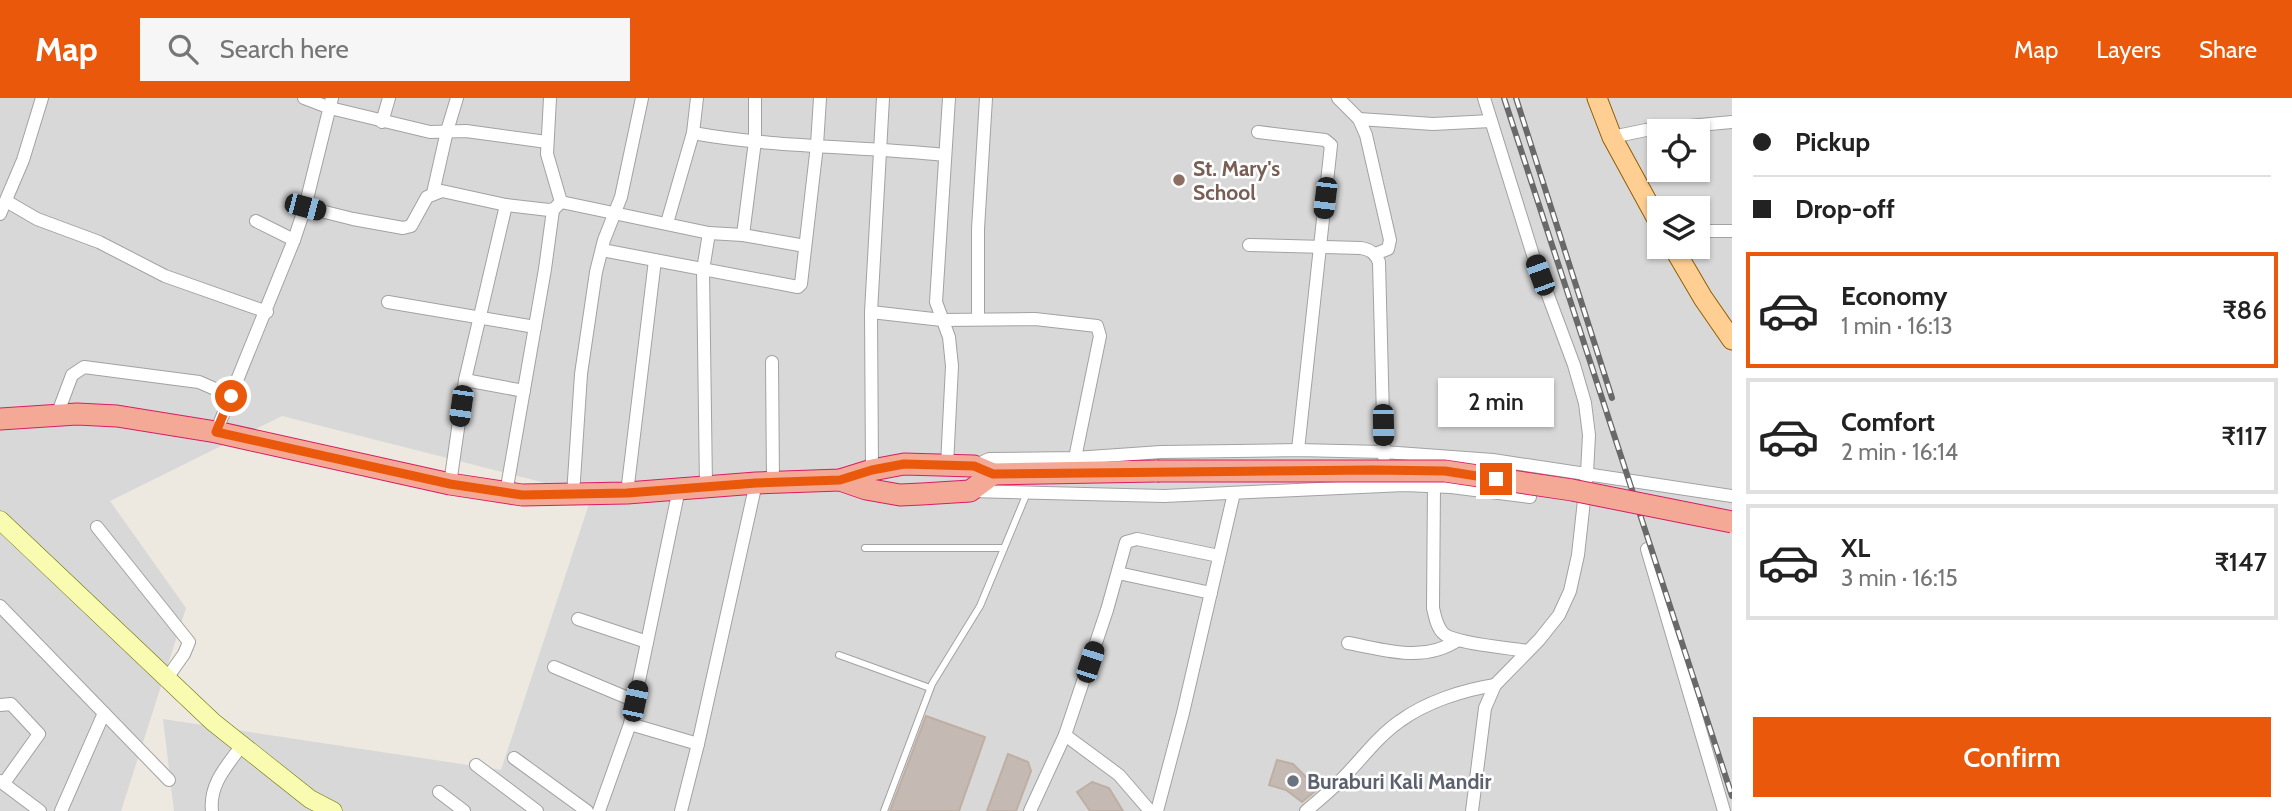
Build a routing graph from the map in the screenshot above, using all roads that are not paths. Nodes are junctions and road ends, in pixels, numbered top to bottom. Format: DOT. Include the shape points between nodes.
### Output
graph roads {
  1 [pos="304,98"];
  2 [pos="388,98"];
  3 [pos="457,98"];
  4 [pos="550,98"];
  5 [pos="642,98"];
  6 [pos="697,98"];
  7 [pos="755,98"];
  8 [pos="820,98"];
  9 [pos="883,98"];
  10 [pos="949,98"];
  11 [pos="986,98"];
  12 [pos="1338,98"];
  13 [pos="1484,98"];
  14 [pos="1597,98"];
  15 [pos="1609,98"];
  16 [pos="42,99"];
  17 [pos="331,103"];
  18 [pos="1359,119"];
  19 [pos="1491,121"];
  20 [pos="382,122"];
  21 [pos="1732,122"];
  22 [pos="447,131"];
  23 [pos="1258,132"];
  24 [pos="693,133"];
  25 [pos="1617,136"];
  26 [pos="755,141"];
  27 [pos="547,142"];
  28 [pos="817,145"];
  29 [pos="880,148"];
  30 [pos="944,155"];
  31 [pos="433,193"];
  32 [pos="1655,196"];
  33 [pos="1647,198"];
  34 [pos="506,205"];
  35 [pos="557,206"];
  36 [pos="3,207"];
  37 [pos="305,207"];
  38 [pos="614,212"];
  39 [pos="256,221"];
  40 [pos="667,223"];
  41 [pos="1710,231"];
  42 [pos="1732,231"];
  43 [pos="709,233"];
  44 [pos="743,235"];
  45 [pos="294,240"];
  46 [pos="1249,245"];
  47 [pos="804,246"];
  48 [pos="1320,247"];
  49 [pos="602,250"];
  50 [pos="1376,254"];
  51 [pos="1680,259"];
  52 [pos="1694,259"];
  53 [pos="655,260"];
  54 [pos="704,271"];
  55 [pos="388,302"];
  56 [pos="267,312"];
  57 [pos="871,312"];
  58 [pos="479,317"];
  59 [pos="978,318"];
  60 [pos="1732,318"];
  61 [pos="942,320"];
  62 [pos="535,327"];
  63 [pos="1732,340"];
  64 [pos="772,362"];
  65 [pos="465,380"];
  66 [pos="524,391"];
  67 [pos="231,396"];
  68 [pos="57,415"];
  69 [pos="0,417"];
  70 [pos="216,432"];
  71 [pos="1298,450"];
  72 [pos="1384,452"];
  73 [pos="1074,458"];
  74 [pos="920,464"];
  75 [pos="947,465"];
  76 [pos="872,470"];
  77 [pos="983,470"];
  78 [pos="1587,473"];
  79 [pos="840,480"];
  80 [pos="764,482"];
  81 [pos="450,484"];
  82 [pos="1382,486"];
  83 [pos="1434,486"];
  84 [pos="706,487"];
  85 [pos="679,489"];
  86 [pos="970,491"];
  87 [pos="506,492"];
  88 [pos="627,493"];
  89 [pos="1027,493"];
  90 [pos="1234,493"];
  91 [pos="922,494"];
  92 [pos="573,495"];
  93 [pos="1732,496"];
  94 [pos="1530,497"];
  95 [pos="0,520"];
  96 [pos="1732,522"];
  97 [pos="97,527"];
  98 [pos="865,548"];
  99 [pos="1004,548"];
  100 [pos="1647,550"];
  101 [pos="1219,556"];
  102 [pos="1118,573"];
  103 [pos="1211,593"];
  104 [pos="0,606"];
  105 [pos="578,619"];
  106 [pos="1458,640"];
  107 [pos="647,642"];
  108 [pos="1348,643"];
  109 [pos="1528,651"];
  110 [pos="839,656"];
  111 [pos="554,667"];
  112 [pos="167,678"];
  113 [pos="1495,685"];
  114 [pos="930,688"];
  115 [pos="635,701"];
  116 [pos="0,705"];
  117 [pos="104,713"];
  118 [pos="630,724"];
  119 [pos="1065,735"];
  120 [pos="698,744"];
  121 [pos="242,745"];
  122 [pos="514,758"];
  123 [pos="476,765"];
  124 [pos="169,780"];
  125 [pos="2,782"];
  126 [pos="439,792"];
  127 [pos="40,811"];
  128 [pos="61,811"];
  129 [pos="212,811"];
  130 [pos="333,811"];
  131 [pos="464,811"];
  132 [pos="537,811"];
  133 [pos="587,811"];
  134 [pos="599,811"];
  135 [pos="681,811"];
  136 [pos="884,811"];
  137 [pos="1030,811"];
  138 [pos="1150,811"];
  139 [pos="1157,811"];
  140 [pos="1306,811"];
  141 [pos="1472,811"];
  142 [pos="1724,811"];
  1 -- 17 [label="street"];
  2 -- 20 [label="street"];
  3 -- 22 [label="street"];
  4 -- 27 [label="street"];
  5 -- 38 [label="street"];
  6 -- 24 [label="street"];
  7 -- 26 [label="street"];
  8 -- 28 [label="street"];
  9 -- 29 [label="street"];
  10 -- 30 [label="street"];
  11 -- 59 [label="street"];
  12 -- 18 [label="street"];
  13 -- 19 [label="street"];
  14 -- 25 [label="main road"];
  15 -- 25 [label="main road"];
  16 -- 36 [label="street"];
  17 -- 20 [label="street"];
  17 -- 37 [label="street"];
  18 -- 19 [label="street" via="1433,124"];
  18 -- 50 [label="street" via="1390,240 1388,249"];
  19 -- 78 [label="street" via="1585,403"];
  20 -- 22 [label="street"];
  21 -- 25 [label="street"];
  22 -- 27 [label="street"];
  22 -- 31 [label="street"];
  23 -- 48 [label="street" via="1325,140 1331,145"];
  24 -- 26 [label="street"];
  24 -- 40 [label="street"];
  25 -- 32 [label="main road"];
  25 -- 33 [label="main road"];
  26 -- 28 [label="street"];
  26 -- 44 [label="street"];
  27 -- 35 [label="street"];
  28 -- 29 [label="street"];
  28 -- 47 [label="street"];
  29 -- 30 [label="street"];
  29 -- 57 [label="street"];
  30 -- 61 [label="street" via="936,302"];
  31 -- 34 [label="street"];
  31 -- 37 [label="street" via="411,226 403,228"];
  34 -- 35 [label="street"];
  34 -- 58 [label="street"];
  35 -- 38 [label="street"];
  35 -- 62 [label="street"];
  36 -- 56 [label="street" via="99,242 165,276"];
  37 -- 45 [label="street"];
  38 -- 40 [label="street"];
  38 -- 49 [label="street"];
  39 -- 45 [label="street"];
  40 -- 43 [label="street"];
  41 -- 42 [label="street"];
  43 -- 44 [label="street"];
  43 -- 54 [label="street"];
  44 -- 47 [label="street"];
  45 -- 56 [label="street"];
  46 -- 48 [label="street"];
  47 -- 54 [label="street" via="801,284 796,288"];
  48 -- 50 [label="street" via="1369,249"];
  48 -- 71 [label="street"];
  49 -- 53 [label="street"];
  49 -- 92 [label="street" via="581,374"];
  50 -- 72 [label="street"];
  51 -- 63 [label="main road"];
  52 -- 60 [label="main road"];
  53 -- 54 [label="street"];
  53 -- 88 [label="street"];
  54 -- 84 [label="street"];
  55 -- 58 [label="street"];
  56 -- 67 [label="street"];
  57 -- 61 [label="street"];
  57 -- 76 [label="street"];
  58 -- 62 [label="street"];
  58 -- 65 [label="street"];
  59 -- 61 [label="street"];
  59 -- 73 [label="street" via="1097,326 1100,336"];
  61 -- 75 [label="street" via="952,366"];
  62 -- 66 [label="street"];
  64 -- 80 [label="street"];
  65 -- 66 [label="street"];
  65 -- 81 [label="street"];
  66 -- 87 [label="street"];
  67 -- 68 [label="street" via="199,382 84,367 72,375"];
  67 -- 70 [label="street"];
  68 -- 69 [label="highway"];
  68 -- 70 [label="highway" via="117,416"];
  70 -- 81 [label="highway"];
  71 -- 72 [label="street"];
  71 -- 73 [label="street"];
  72 -- 78 [label="street"];
  72 -- 82 [label="street"];
  73 -- 77 [label="street" via="989,459"];
  74 -- 75 [label="highway"];
  74 -- 76 [label="highway"];
  74 -- 91 [label="highway" via="933,474 931,487"];
  75 -- 77 [label="highway"];
  76 -- 79 [label="highway"];
  77 -- 86 [label="highway"];
  77 -- 96 [label="highway, bridge" via="1445,471 1572,490"];
  78 -- 93 [label="street"];
  78 -- 109 [label="street" via="1570,591 1559,615"];
  79 -- 80 [label="highway"];
  79 -- 91 [label="highway" via="900,495"];
  80 -- 84 [label="highway"];
  80 -- 120 [label="street"];
  81 -- 87 [label="highway"];
  82 -- 83 [label="street"];
  82 -- 90 [label="street"];
  83 -- 94 [label="street"];
  83 -- 106 [label="street" via="1433,608 1444,634"];
  84 -- 85 [label="highway"];
  85 -- 88 [label="highway"];
  85 -- 107 [label="street"];
  86 -- 89 [label="street"];
  86 -- 91 [label="highway"];
  87 -- 92 [label="highway"];
  88 -- 92 [label="highway"];
  89 -- 90 [label="street"];
  89 -- 99 [label="lane"];
  90 -- 101 [label="street"];
  95 -- 112 [label="main road"];
  97 -- 112 [label="street" via="189,642"];
  98 -- 99 [label="lane"];
  99 -- 114 [label="lane" via="980,606"];
  100 -- 142 [label="street"];
  101 -- 102 [label="street" via="1130,540"];
  101 -- 103 [label="street"];
  102 -- 103 [label="street"];
  102 -- 119 [label="street"];
  103 -- 139 [label="street"];
  104 -- 117 [label="street"];
  105 -- 107 [label="street"];
  106 -- 108 [label="street" via="1446,649 1419,653"];
  106 -- 109 [label="street"];
  107 -- 115 [label="street"];
  109 -- 113 [label="street"];
  110 -- 114 [label="lane"];
  111 -- 115 [label="street"];
  112 -- 121 [label="main road"];
  113 -- 140 [label="street" via="1476,688 1400,720"];
  113 -- 141 [label="street" via="1485,708"];
  114 -- 136 [label="lane"];
  115 -- 118 [label="street"];
  116 -- 125 [label="street" via="11,704 39,736"];
  117 -- 124 [label="street"];
  117 -- 128 [label="street"];
  118 -- 120 [label="street"];
  118 -- 134 [label="street"];
  119 -- 137 [label="street"];
  119 -- 138 [label="street" via="1119,775"];
  120 -- 135 [label="street"];
  121 -- 129 [label="street" via="215,783"];
  121 -- 130 [label="main road" via="310,799"];
  122 -- 133 [label="street"];
  123 -- 132 [label="street"];
  125 -- 127 [label="street"];
  126 -- 131 [label="street"];
}
